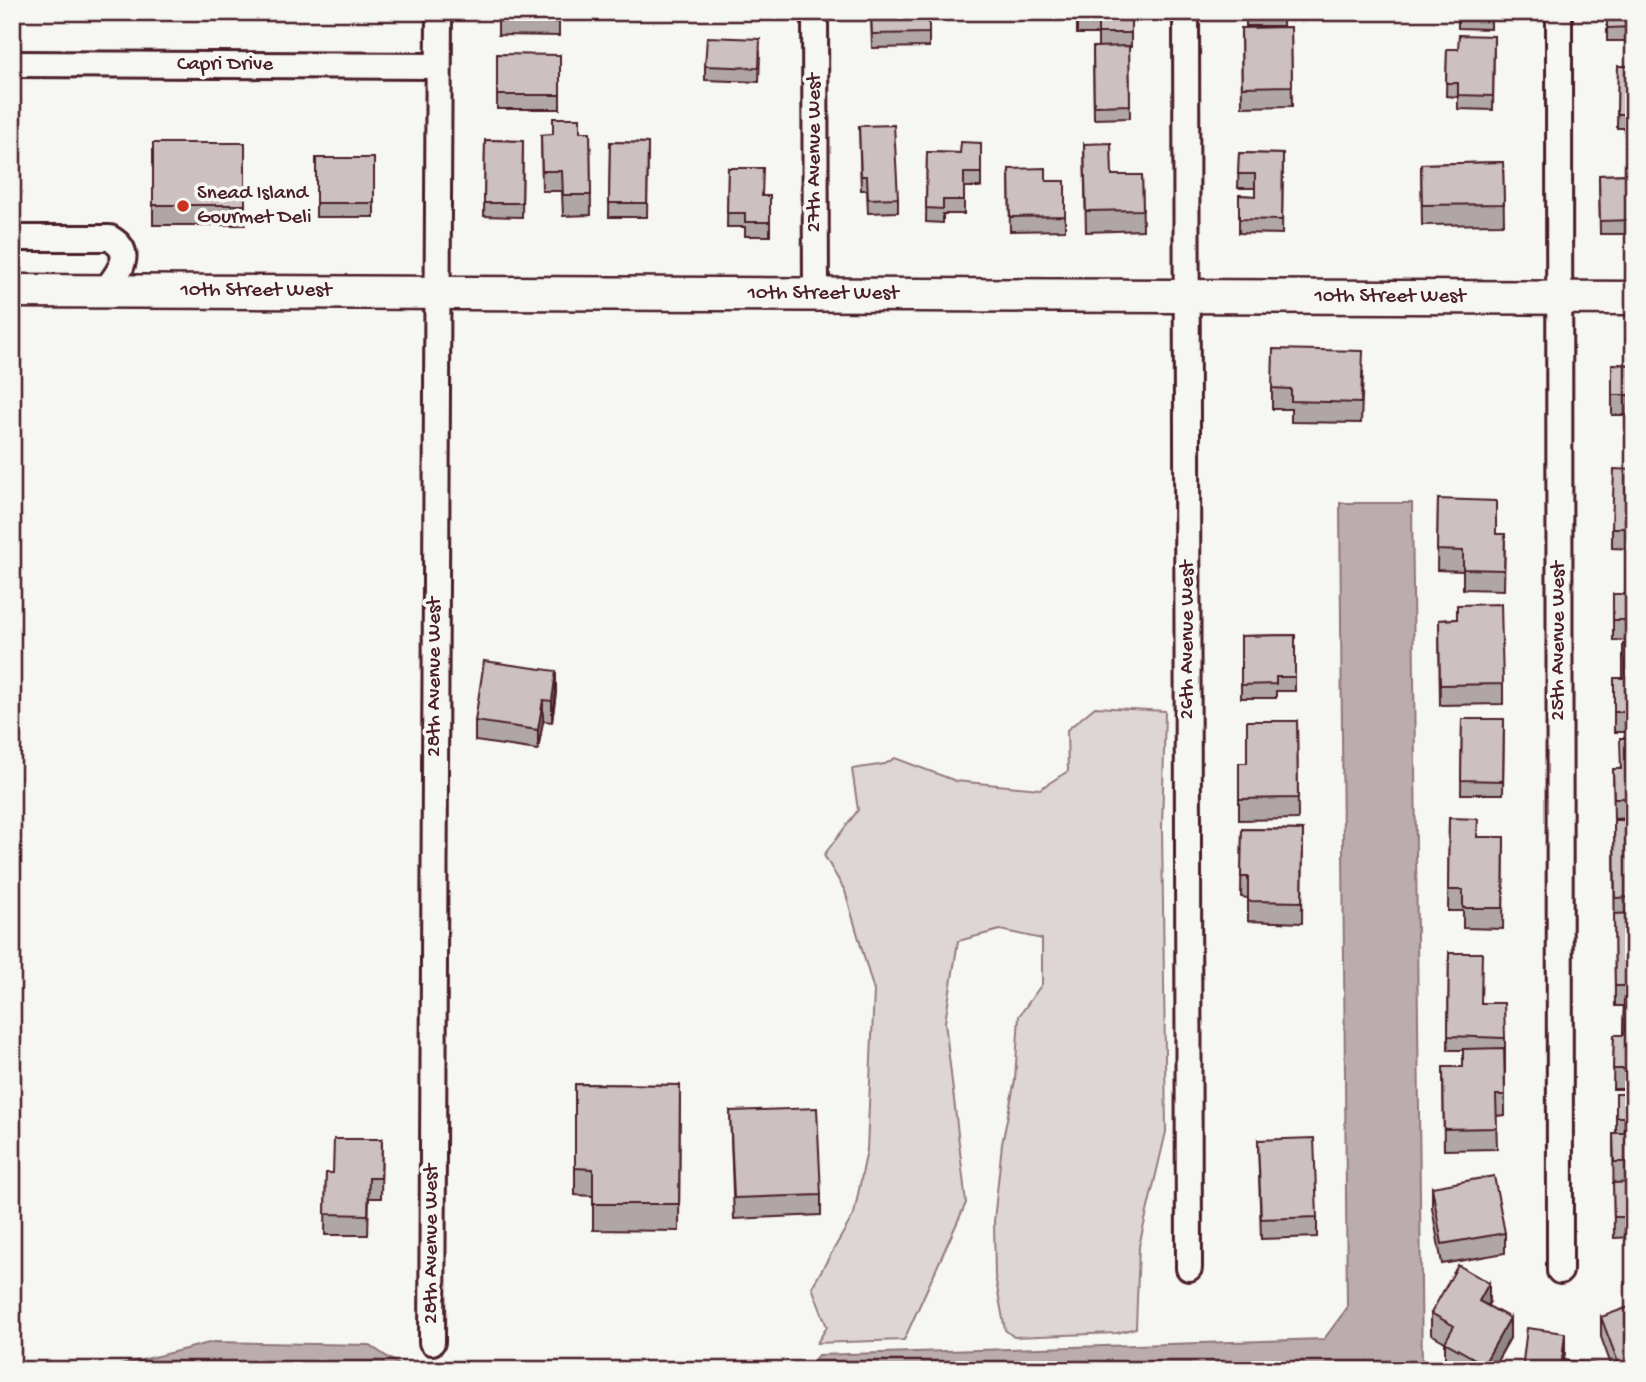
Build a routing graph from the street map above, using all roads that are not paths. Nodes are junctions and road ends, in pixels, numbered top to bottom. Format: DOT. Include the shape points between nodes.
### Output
graph roads {
  1 [pos="439,12"];
  2 [pos="815,12"];
  3 [pos="1186,12"];
  4 [pos="1559,12"];
  5 [pos="12,64"];
  6 [pos="438,66"];
  7 [pos="12,238"];
  8 [pos="12,291"];
  9 [pos="105,291"];
  10 [pos="436,291"];
  11 [pos="816,294"];
  12 [pos="1187,295"];
  13 [pos="1559,298"];
  14 [pos="1634,298"];
  15 [pos="1189,1268"];
  16 [pos="1560,1271"];
  17 [pos="432,1342"];
  1 -- 6 [label="street, 28th Avenue West"];
  2 -- 11 [label="street, 27th Avenue West"];
  3 -- 12 [label="street, 26th Avenue West"];
  4 -- 13 [label="street, 25th Avenue West"];
  5 -- 6 [label="street, Capri Drive"];
  6 -- 10 [label="street, 28th Avenue West"];
  7 -- 9 [label="street" via="110,238 117,242 125,261"];
  8 -- 9 [label="street, 10th Street West"];
  9 -- 10 [label="street, 10th Street West"];
  10 -- 11 [label="street, 10th Street West"];
  10 -- 17 [label="street, 28th Avenue West"];
  11 -- 12 [label="street, 10th Street West"];
  12 -- 13 [label="street, 10th Street West"];
  12 -- 15 [label="street, 26th Avenue West"];
  13 -- 14 [label="street, 10th Street West"];
  13 -- 16 [label="street, 25th Avenue West"];
}
